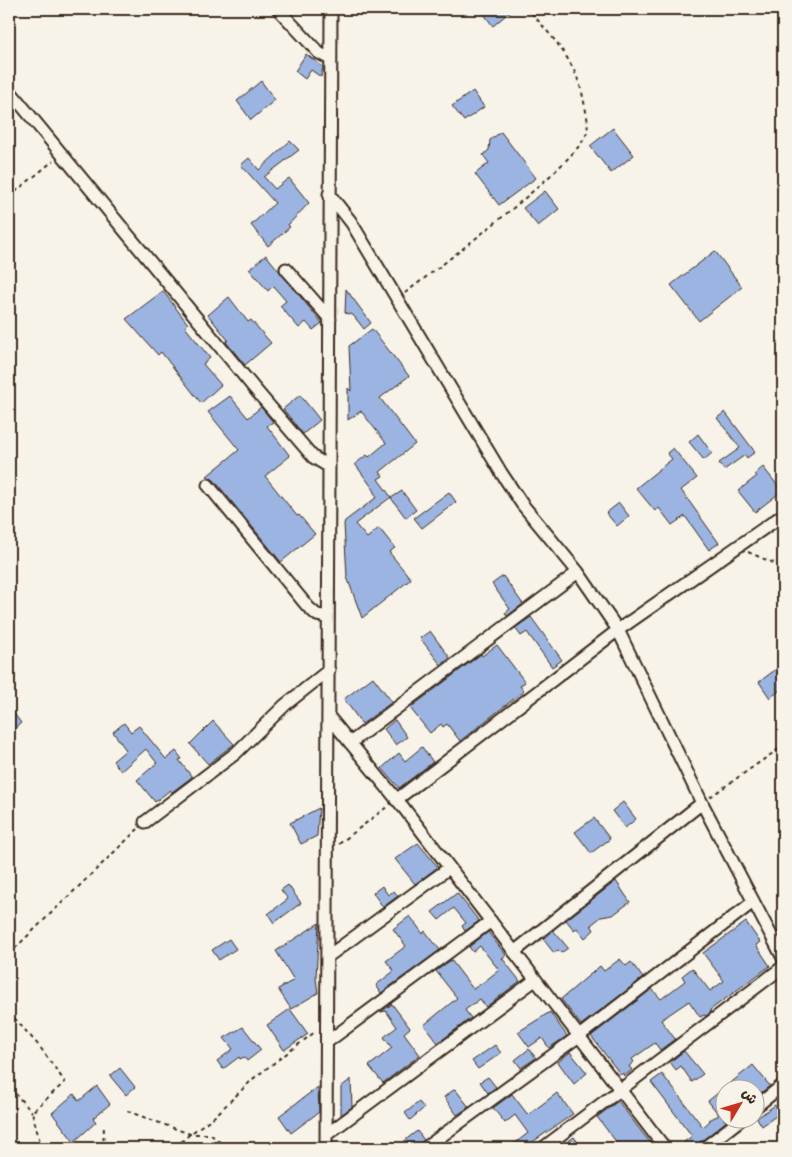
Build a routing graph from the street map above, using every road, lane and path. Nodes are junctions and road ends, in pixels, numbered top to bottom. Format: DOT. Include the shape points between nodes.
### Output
graph roads {
  1 [pos="278,9"];
  2 [pos="331,9"];
  3 [pos="528,9"];
  4 [pos="330,59"];
  5 [pos="9,90"];
  6 [pos="61,155"];
  7 [pos="329,194"];
  8 [pos="9,197"];
  9 [pos="286,269"];
  10 [pos="397,299"];
  11 [pos="330,319"];
  12 [pos="328,466"];
  13 [pos="208,486"];
  14 [pos="783,515"];
  15 [pos="737,547"];
  16 [pos="783,567"];
  17 [pos="578,572"];
  18 [pos="328,617"];
  19 [pos="618,630"];
  20 [pos="328,670"];
  21 [pos="329,717"];
  22 [pos="350,744"];
  23 [pos="783,746"];
  24 [pos="396,800"];
  25 [pos="702,803"];
  26 [pos="145,822"];
  27 [pos="328,852"];
  28 [pos="449,868"];
  29 [pos="753,902"];
  30 [pos="491,921"];
  31 [pos="514,952"];
  32 [pos="9,954"];
  33 [pos="327,957"];
  34 [pos="783,958"];
  35 [pos="783,967"];
  36 [pos="536,980"];
  37 [pos="9,1012"];
  38 [pos="327,1023"];
  39 [pos="579,1036"];
  40 [pos="327,1042"];
  41 [pos="783,1085"];
  42 [pos="9,1086"];
  43 [pos="621,1090"];
  44 [pos="764,1100"];
  45 [pos="127,1111"];
  46 [pos="32,1112"];
  47 [pos="104,1126"];
  48 [pos="727,1130"];
  49 [pos="190,1134"];
  50 [pos="326,1135"];
  51 [pos="45,1148"];
  52 [pos="103,1148"];
  53 [pos="175,1148"];
  54 [pos="227,1148"];
  55 [pos="326,1148"];
  56 [pos="425,1148"];
  57 [pos="543,1148"];
  58 [pos="665,1148"];
  59 [pos="704,1148"];
  1 -- 4 [label="street" via="319,53"];
  2 -- 4 [label="street"];
  3 -- 10 [label="path" via="566,55 578,75 587,117 582,142 495,223"];
  4 -- 7 [label="street"];
  5 -- 6 [label="street"];
  6 -- 8 [label="path"];
  6 -- 12 [label="street" via="313,457"];
  7 -- 10 [label="street" via="351,222"];
  7 -- 11 [label="street"];
  9 -- 11 [label="street"];
  10 -- 17 [label="street" via="502,474 522,504"];
  11 -- 12 [label="street"];
  12 -- 18 [label="street"];
  13 -- 18 [label="street" via="308,607 318,615"];
  14 -- 15 [label="street"];
  15 -- 16 [label="path"];
  15 -- 19 [label="street"];
  17 -- 19 [label="street"];
  17 -- 22 [label="street"];
  18 -- 20 [label="street"];
  19 -- 24 [label="street"];
  19 -- 25 [label="street"];
  20 -- 21 [label="street"];
  20 -- 26 [label="street" via="285,705 236,753"];
  21 -- 22 [label="street"];
  21 -- 27 [label="street"];
  22 -- 24 [label="street"];
  23 -- 25 [label="path"];
  24 -- 27 [label="path"];
  24 -- 28 [label="street"];
  25 -- 29 [label="street"];
  25 -- 31 [label="street"];
  26 -- 32 [label="path"];
  27 -- 33 [label="street"];
  28 -- 30 [label="street"];
  28 -- 33 [label="street"];
  29 -- 34 [label="street"];
  29 -- 39 [label="street"];
  30 -- 31 [label="street"];
  30 -- 40 [label="street"];
  31 -- 36 [label="street"];
  33 -- 38 [label="street"];
  35 -- 43 [label="street"];
  36 -- 39 [label="street"];
  36 -- 50 [label="street"];
  37 -- 46 [label="path" via="65,1082"];
  38 -- 40 [label="street"];
  38 -- 49 [label="path" via="254,1078 215,1116"];
  39 -- 43 [label="street"];
  39 -- 56 [label="street"];
  40 -- 50 [label="street"];
  41 -- 44 [label="street"];
  42 -- 46 [label="path"];
  43 -- 57 [label="street"];
  43 -- 58 [label="street"];
  45 -- 49 [label="path"];
  46 -- 51 [label="path" via="40,1142"];
  47 -- 52 [label="path"];
  48 -- 59 [label="street"];
  49 -- 53 [label="path"];
  49 -- 54 [label="path" via="210,1134"];
  50 -- 55 [label="street"];
}
